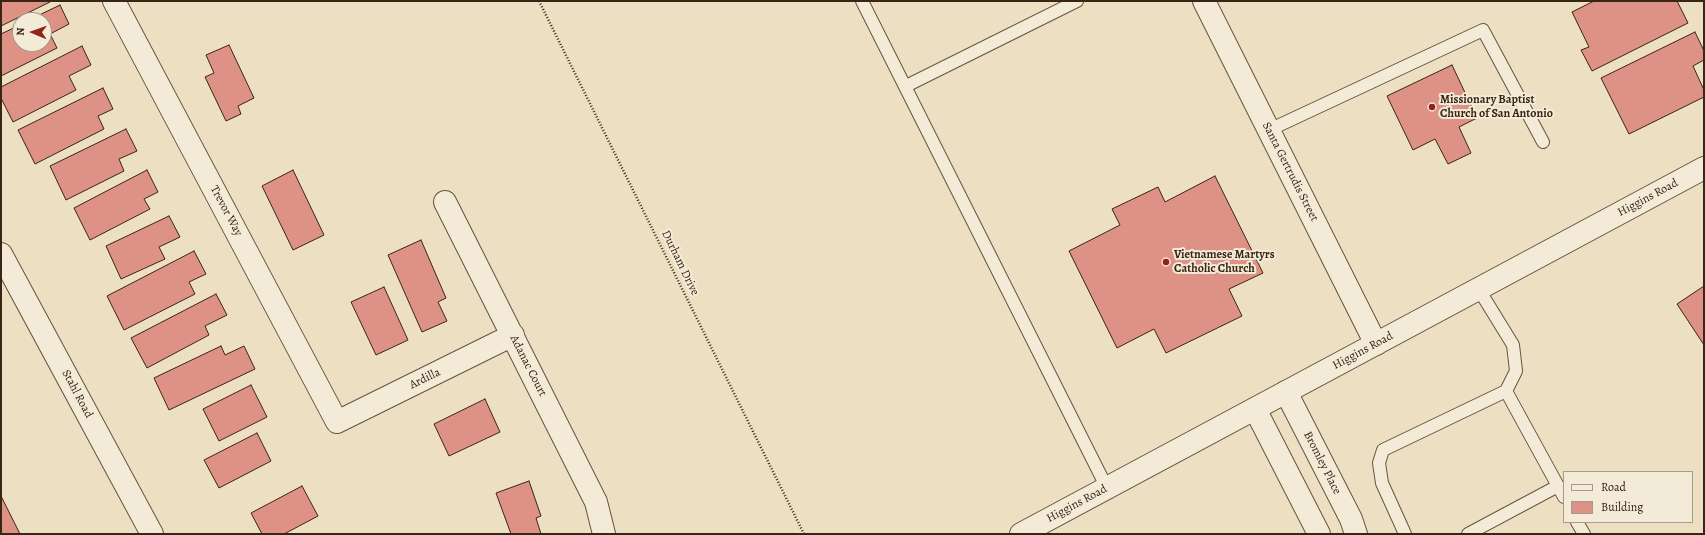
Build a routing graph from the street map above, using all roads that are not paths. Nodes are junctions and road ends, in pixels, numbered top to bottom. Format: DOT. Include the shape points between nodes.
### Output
graph roads {
  1 [pos="114,1"];
  2 [pos="862,1"];
  3 [pos="1077,1"];
  4 [pos="1204,1"];
  5 [pos="906,86"];
  6 [pos="1269,130"];
  7 [pos="1543,142"];
  8 [pos="1704,168"];
  9 [pos="445,202"];
  10 [pos="1,254"];
  11 [pos="1478,288"];
  12 [pos="513,336"];
  13 [pos="1376,344"];
  14 [pos="1506,391"];
  15 [pos="1286,392"];
  16 [pos="1255,409"];
  17 [pos="337,422"];
  18 [pos="1558,486"];
  19 [pos="1107,488"];
  20 [pos="1563,495"];
  21 [pos="1578,523"];
  22 [pos="145,532"];
  23 [pos="604,534"];
  24 [pos="1021,534"];
  25 [pos="1319,534"];
  26 [pos="1356,534"];
  27 [pos="1405,534"];
  28 [pos="1468,534"];
  29 [pos="1584,534"];
  1 -- 17 [label="street, Trevor Way"];
  2 -- 5 [label="lane"];
  3 -- 5 [label="lane"];
  4 -- 6 [label="street, Santa Gertrudis Street"];
  5 -- 19 [label="lane"];
  6 -- 7 [label="lane" via="1483,30"];
  6 -- 13 [label="street, Santa Gertrudis Street"];
  8 -- 11 [label="street, Higgins Road"];
  9 -- 12 [label="street, Adanac Court"];
  10 -- 22 [label="street, Stahl Road"];
  11 -- 13 [label="street, Higgins Road"];
  11 -- 14 [label="lane" via="1513,345 1516,371"];
  12 -- 17 [label="street, Ardilla"];
  12 -- 23 [label="street, Adanac Court" via="596,502"];
  13 -- 15 [label="street, Higgins Road"];
  14 -- 18 [label="lane"];
  14 -- 27 [label="lane" via="1383,450 1379,463 1382,483"];
  15 -- 16 [label="street, Higgins Road"];
  15 -- 26 [label="street, Bromley Place" via="1351,519"];
  16 -- 19 [label="street, Higgins Road"];
  16 -- 25 [label="street"];
  18 -- 20 [label="lane"];
  18 -- 28 [label="lane"];
  19 -- 24 [label="street, Higgins Road"];
  21 -- 29 [label="lane"];
}
